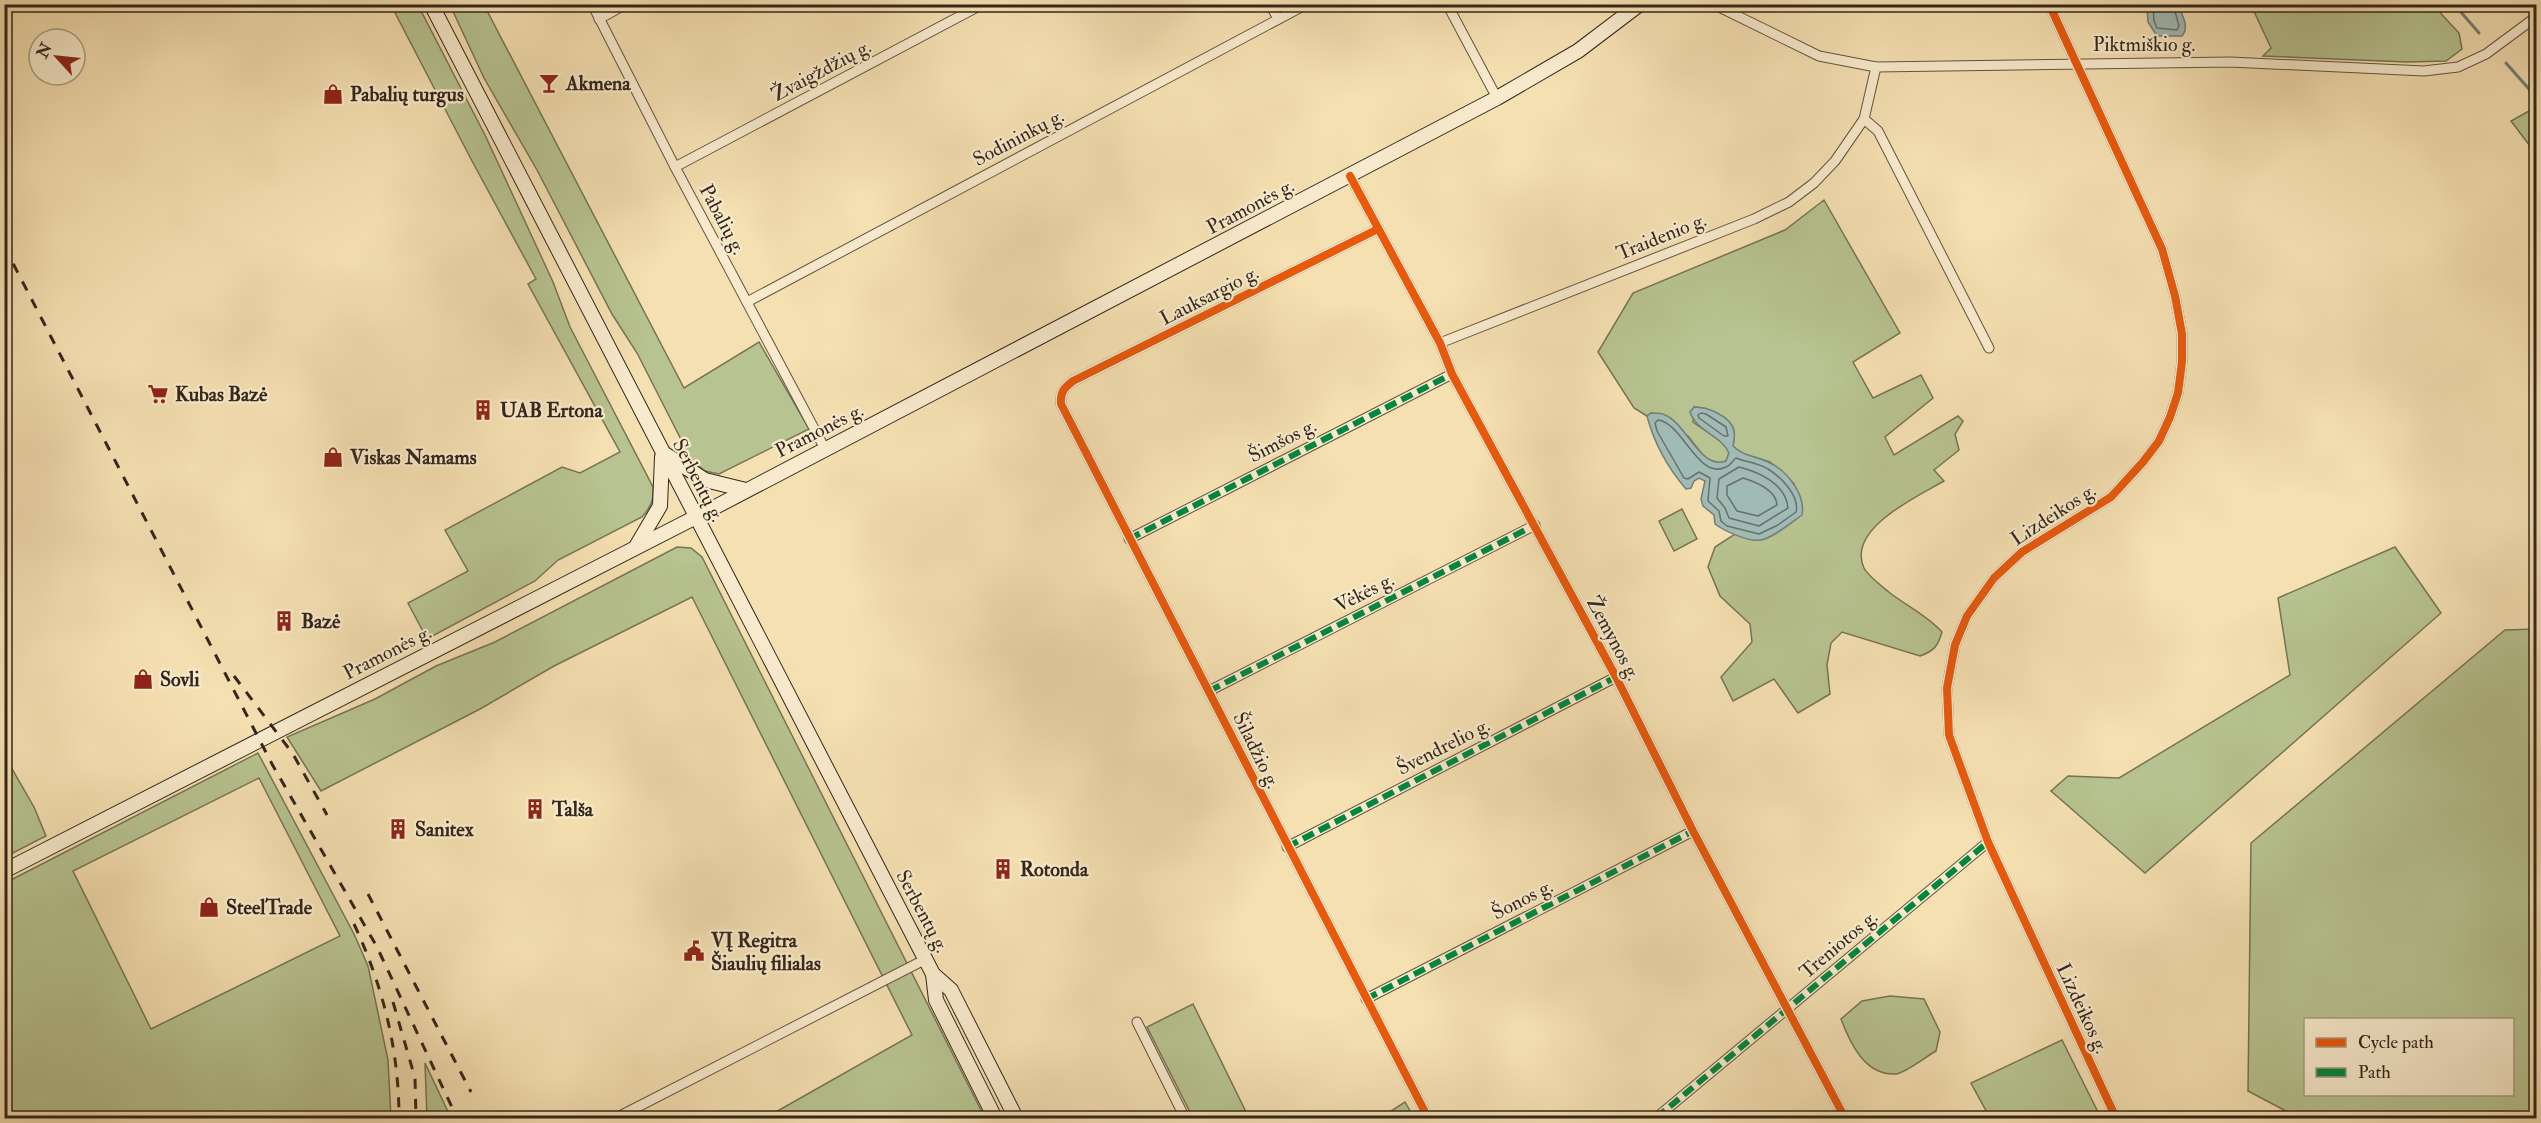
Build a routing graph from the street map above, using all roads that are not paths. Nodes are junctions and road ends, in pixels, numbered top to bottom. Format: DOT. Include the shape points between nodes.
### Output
graph roads {
  1 [pos="431,4"];
  2 [pos="592,4"];
  3 [pos="626,4"];
  4 [pos="983,4"];
  5 [pos="1270,4"];
  6 [pos="1307,4"];
  7 [pos="1447,4"];
  8 [pos="1640,4"];
  9 [pos="1713,4"];
  10 [pos="2049,4"];
  11 [pos="2536,17"];
  12 [pos="599,19"];
  13 [pos="1278,20"];
  14 [pos="2075,63"];
  15 [pos="1876,67"];
  16 [pos="1497,98"];
  17 [pos="1864,119"];
  18 [pos="675,167"];
  19 [pos="1350,176"];
  20 [pos="1378,229"];
  21 [pos="747,302"];
  22 [pos="1440,343"];
  23 [pos="1989,348"];
  24 [pos="1452,374"];
  25 [pos="1060,395"];
  26 [pos="825,449"];
  27 [pos="662,452"];
  28 [pos="746,490"];
  29 [pos="696,517"];
  30 [pos="1535,525"];
  31 [pos="1129,539"];
  32 [pos="636,547"];
  33 [pos="1616,677"];
  34 [pos="1209,691"];
  35 [pos="1693,831"];
  36 [pos="1988,842"];
  37 [pos="1287,847"];
  38 [pos="4,871"];
  39 [pos="926,959"];
  40 [pos="933,974"];
  41 [pos="1366,999"];
  42 [pos="1788,1009"];
  43 [pos="1137,1022"];
  44 [pos="616,1119"];
  45 [pos="995,1119"];
  46 [pos="1016,1119"];
  47 [pos="1185,1119"];
  48 [pos="1428,1119"];
  49 [pos="1656,1119"];
  50 [pos="1845,1119"];
  51 [pos="2116,1119"];
  1 -- 27 [label="main road, Serbentų g."];
  2 -- 12 [label="street, Pabalių g."];
  3 -- 12 [label="street"];
  4 -- 18 [label="street, Žvaigždžių g."];
  5 -- 13 [label="street"];
  6 -- 13 [label="street, Sodininkų g."];
  7 -- 16 [label="street"];
  8 -- 16 [label="main road, Pramonės g." via="1578,51"];
  9 -- 15 [label="street, Piktmiškio g." via="1819,56"];
  10 -- 14 [label="street, Lizdeikos g."];
  11 -- 14 [label="street, Piktmiškio g." via="2486,54 2458,67 2424,71 2230,62"];
  12 -- 18 [label="street, Pabalių g."];
  13 -- 21 [label="street, Sodininkų g."];
  14 -- 15 [label="street, Piktmiškio g."];
  14 -- 36 [label="street, Lizdeikos g." via="2162,249 2182,334 2182,363 2170,417 2143,462 2111,497 2022,552 1994,578 1967,616 1955,645 1947,688 1949,735"];
  15 -- 17 [label="street, Traidenio g."];
  16 -- 19 [label="main road, Pramonės g."];
  17 -- 22 [label="street, Traidenio g." via="1835,161 1789,202"];
  17 -- 23 [label="street" via="1878,131"];
  18 -- 21 [label="street, Pabalių g."];
  19 -- 20 [label="street, Žemynos g."];
  19 -- 26 [label="main road, Pramonės g."];
  20 -- 22 [label="street, Žemynos g."];
  20 -- 25 [label="street, Lauksargio g." via="1072,381"];
  21 -- 26 [label="street, Pabalių g."];
  22 -- 24 [label="street, Žemynos g."];
  24 -- 30 [label="street, Žemynos g."];
  24 -- 31 [label="street, Šimšos g."];
  25 -- 31 [label="street, Šiladžio g."];
  26 -- 28 [label="main road, Pramonės g."];
  27 -- 28 [label="main road" via="705,480"];
  27 -- 29 [label="main road, Serbentų g."];
  27 -- 32 [label="main road" via="660,506"];
  28 -- 29 [label="main road, Pramonės g."];
  29 -- 32 [label="main road, Pramonės g."];
  29 -- 39 [label="main road, Serbentų g."];
  30 -- 33 [label="street, Žemynos g."];
  30 -- 34 [label="street, Vėkės g."];
  31 -- 34 [label="street, Šiladžio g."];
  32 -- 38 [label="main road, Pramonės g."];
  33 -- 35 [label="street, Žemynos g."];
  33 -- 37 [label="street, Švendrelio g."];
  34 -- 37 [label="street, Šiladžio g."];
  35 -- 41 [label="street, Šonos g."];
  35 -- 42 [label="street, Žemynos g."];
  36 -- 42 [label="street, Treniotos g."];
  36 -- 51 [label="street, Lizdeikos g."];
  37 -- 41 [label="street, Šiladžio g."];
  39 -- 40 [label="main road, Serbentų g."];
  39 -- 44 [label="street"];
  40 -- 45 [label="main road, Serbentų g." via="936,1000"];
  40 -- 46 [label="main road, Serbentų g." via="951,990"];
  41 -- 48 [label="street, Šiladžio g."];
  42 -- 49 [label="street, Treniotos g."];
  42 -- 50 [label="street, Žemynos g."];
  43 -- 47 [label="street"];
}
